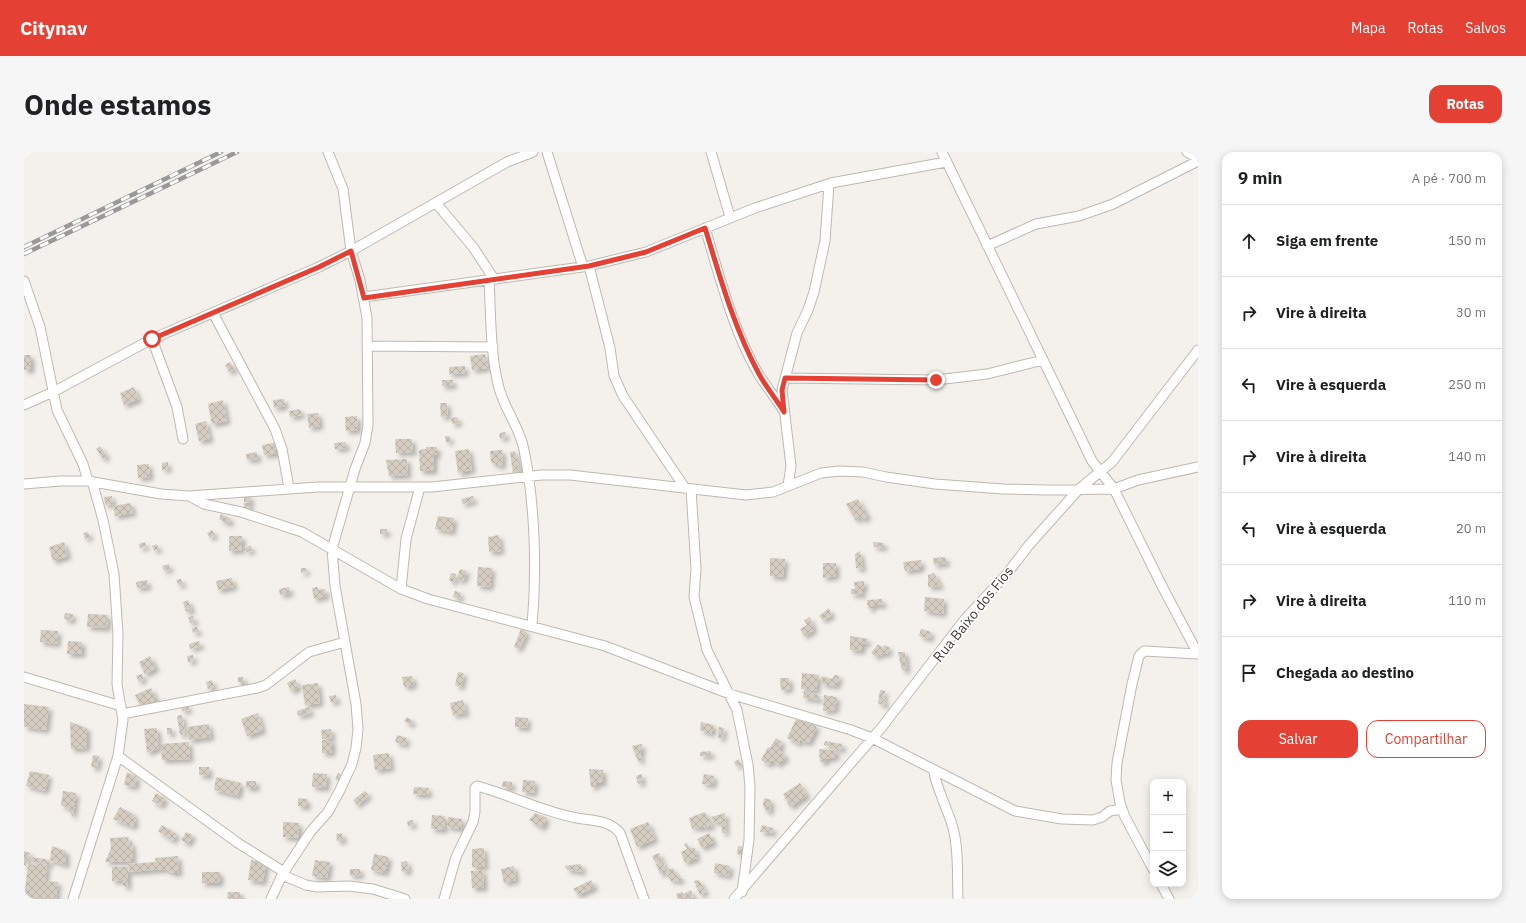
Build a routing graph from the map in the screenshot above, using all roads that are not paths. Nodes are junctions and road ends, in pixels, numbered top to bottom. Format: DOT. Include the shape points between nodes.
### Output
graph roads {
  1 [pos="328,152"];
  2 [pos="533,152"];
  3 [pos="546,152"];
  4 [pos="711,152"];
  5 [pos="942,152"];
  6 [pos="1187,152"];
  7 [pos="1198,158"];
  8 [pos="1198,161"];
  9 [pos="946,162"];
  10 [pos="829,184"];
  11 [pos="436,203"];
  12 [pos="730,217"];
  13 [pos="705,228"];
  14 [pos="987,246"];
  15 [pos="351,251"];
  16 [pos="586,266"];
  17 [pos="492,279"];
  18 [pos="24,281"];
  19 [pos="364,298"];
  20 [pos="213,313"];
  21 [pos="152,339"];
  22 [pos="367,346"];
  23 [pos="493,347"];
  24 [pos="1198,350"];
  25 [pos="1043,360"];
  26 [pos="785,378"];
  27 [pos="53,392"];
  28 [pos="24,405"];
  29 [pos="784,412"];
  30 [pos="183,439"];
  31 [pos="1198,467"];
  32 [pos="1100,472"];
  33 [pos="528,476"];
  34 [pos="90,481"];
  35 [pos="24,484"];
  36 [pos="350,486"];
  37 [pos="788,486"];
  38 [pos="420,487"];
  39 [pos="289,488"];
  40 [pos="688,488"];
  41 [pos="1079,489"];
  42 [pos="1114,489"];
  43 [pos="189,496"];
  44 [pos="332,549"];
  45 [pos="401,589"];
  46 [pos="532,626"];
  47 [pos="345,642"];
  48 [pos="1198,654"];
  49 [pos="24,677"];
  50 [pos="730,694"];
  51 [pos="122,710"];
  52 [pos="872,738"];
  53 [pos="118,756"];
  54 [pos="934,770"];
  55 [pos="1122,809"];
  56 [pos="1150,863"];
  57 [pos="283,873"];
  58 [pos="1163,887"];
  59 [pos="742,895"];
  60 [pos="73,899"];
  61 [pos="271,899"];
  62 [pos="405,899"];
  63 [pos="444,899"];
  64 [pos="644,899"];
  65 [pos="734,899"];
  66 [pos="958,899"];
  67 [pos="1169,899"];
  1 -- 15 [label="street" via="343,189"];
  2 -- 11 [label="street" via="508,162"];
  3 -- 16 [label="street"];
  4 -- 12 [label="street"];
  5 -- 9 [label="street"];
  6 -- 7 [label="street"];
  8 -- 14 [label="street" via="1099,210 1036,224"];
  9 -- 10 [label="street" via="881,172"];
  9 -- 14 [label="street"];
  10 -- 12 [label="street"];
  10 -- 26 [label="street" via="825,241 814,292 797,333"];
  11 -- 15 [label="street"];
  11 -- 17 [label="street" via="473,248"];
  12 -- 13 [label="street"];
  13 -- 16 [label="street" via="646,252"];
  13 -- 29 [label="street" via="729,305 743,340 759,374"];
  14 -- 25 [label="street"];
  15 -- 19 [label="street"];
  15 -- 20 [label="street"];
  16 -- 17 [label="street"];
  16 -- 40 [label="street" via="610,348 614,376 623,396"];
  17 -- 19 [label="street"];
  17 -- 23 [label="street"];
  18 -- 27 [label="street" via="40,327"];
  19 -- 22 [label="street"];
  20 -- 21 [label="street"];
  20 -- 39 [label="street" via="275,429 282,449"];
  21 -- 27 [label="street"];
  21 -- 30 [label="street" via="177,407"];
  22 -- 23 [label="street"];
  22 -- 36 [label="street" via="368,425 365,443"];
  23 -- 33 [label="street" via="499,389 518,430"];
  24 -- 32 [label="street, Rua Baixo dos Fios" via="1123,449"];
  25 -- 26 [label="street" via="987,374 936,380"];
  25 -- 32 [label="street"];
  26 -- 29 [label="street" via="782,390"];
  27 -- 28 [label="street"];
  27 -- 34 [label="street" via="63,425"];
  29 -- 37 [label="street" via="791,466"];
  31 -- 42 [label="street" via="1138,480"];
  32 -- 41 [label="street, Rua Baixo dos Fios"];
  32 -- 42 [label="street"];
  33 -- 38 [label="street"];
  33 -- 40 [label="street" via="570,475"];
  33 -- 46 [label="street" via="534,546 535,592"];
  34 -- 35 [label="street"];
  34 -- 43 [label="street" via="161,494"];
  34 -- 51 [label="street" via="103,520 114,574 118,634 117,684"];
  36 -- 38 [label="street"];
  36 -- 39 [label="street"];
  36 -- 44 [label="street"];
  37 -- 40 [label="street" via="772,492 746,495"];
  37 -- 41 [label="street" via="821,473 840,471 863,472 935,484 1003,489"];
  38 -- 45 [label="street" via="406,539"];
  39 -- 43 [label="street"];
  40 -- 50 [label="street" via="696,569 694,596 707,650"];
  41 -- 42 [label="street"];
  41 -- 52 [label="street, Rua Baixo dos Fios" via="965,619 909,695"];
  42 -- 48 [label="street" via="1162,588"];
  43 -- 44 [label="street" via="204,504 241,512 302,532"];
  44 -- 45 [label="street"];
  44 -- 47 [label="street" via="335,586"];
  45 -- 46 [label="street" via="428,599"];
  46 -- 50 [label="street" via="605,646"];
  47 -- 51 [label="street" via="309,652 266,685 257,688"];
  47 -- 57 [label="street" via="358,729 354,759 333,804"];
  48 -- 55 [label="street" via="1140,653 1117,763 1116,780"];
  49 -- 51 [label="street"];
  50 -- 52 [label="street"];
  50 -- 59 [label="street" via="742,732 750,787 749,840"];
  51 -- 53 [label="street"];
  52 -- 54 [label="street"];
  52 -- 59 [label="street, Rua Baixo dos Fios"];
  53 -- 57 [label="street"];
  53 -- 60 [label="street"];
  54 -- 55 [label="street" via="990,800 1022,813 1062,819 1093,820 1110,811"];
  54 -- 66 [label="street" via="955,838"];
  55 -- 56 [label="street"];
  57 -- 61 [label="street"];
  57 -- 62 [label="street" via="306,885 373,889"];
  58 -- 67 [label="street"];
  59 -- 65 [label="street, Rua Baixo dos Fios"];
  63 -- 64 [label="street" via="456,857 473,822 477,786 576,818 606,823 615,828 620,833"];
}
